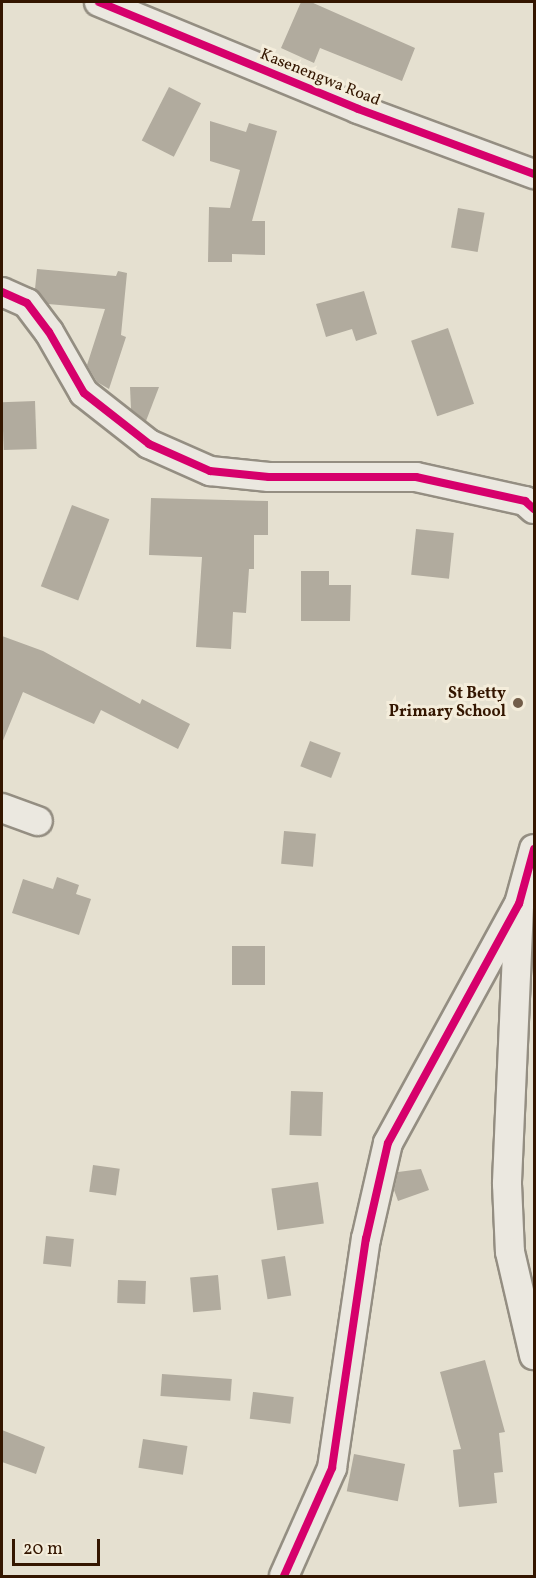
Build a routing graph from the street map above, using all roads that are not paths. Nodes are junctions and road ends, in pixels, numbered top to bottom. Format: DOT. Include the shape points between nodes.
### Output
graph roads {
  1 [pos="99,2"];
  2 [pos="534,174"];
  3 [pos="2,292"];
  4 [pos="534,509"];
  5 [pos="2,808"];
  6 [pos="38,821"];
  7 [pos="534,849"];
  8 [pos="519,904"];
  9 [pos="534,1355"];
  10 [pos="284,1576"];
  1 -- 2 [label="street, Kasenengwa Road" via="358,109"];
  3 -- 4 [label="street" via="27,303 49,332 84,393 149,444 210,471 269,477 416,477 525,501"];
  5 -- 6 [label="street"];
  7 -- 8 [label="street"];
  8 -- 9 [label="street" via="507,1184 510,1252"];
  8 -- 10 [label="street" via="388,1143 366,1239 332,1468"];
}
